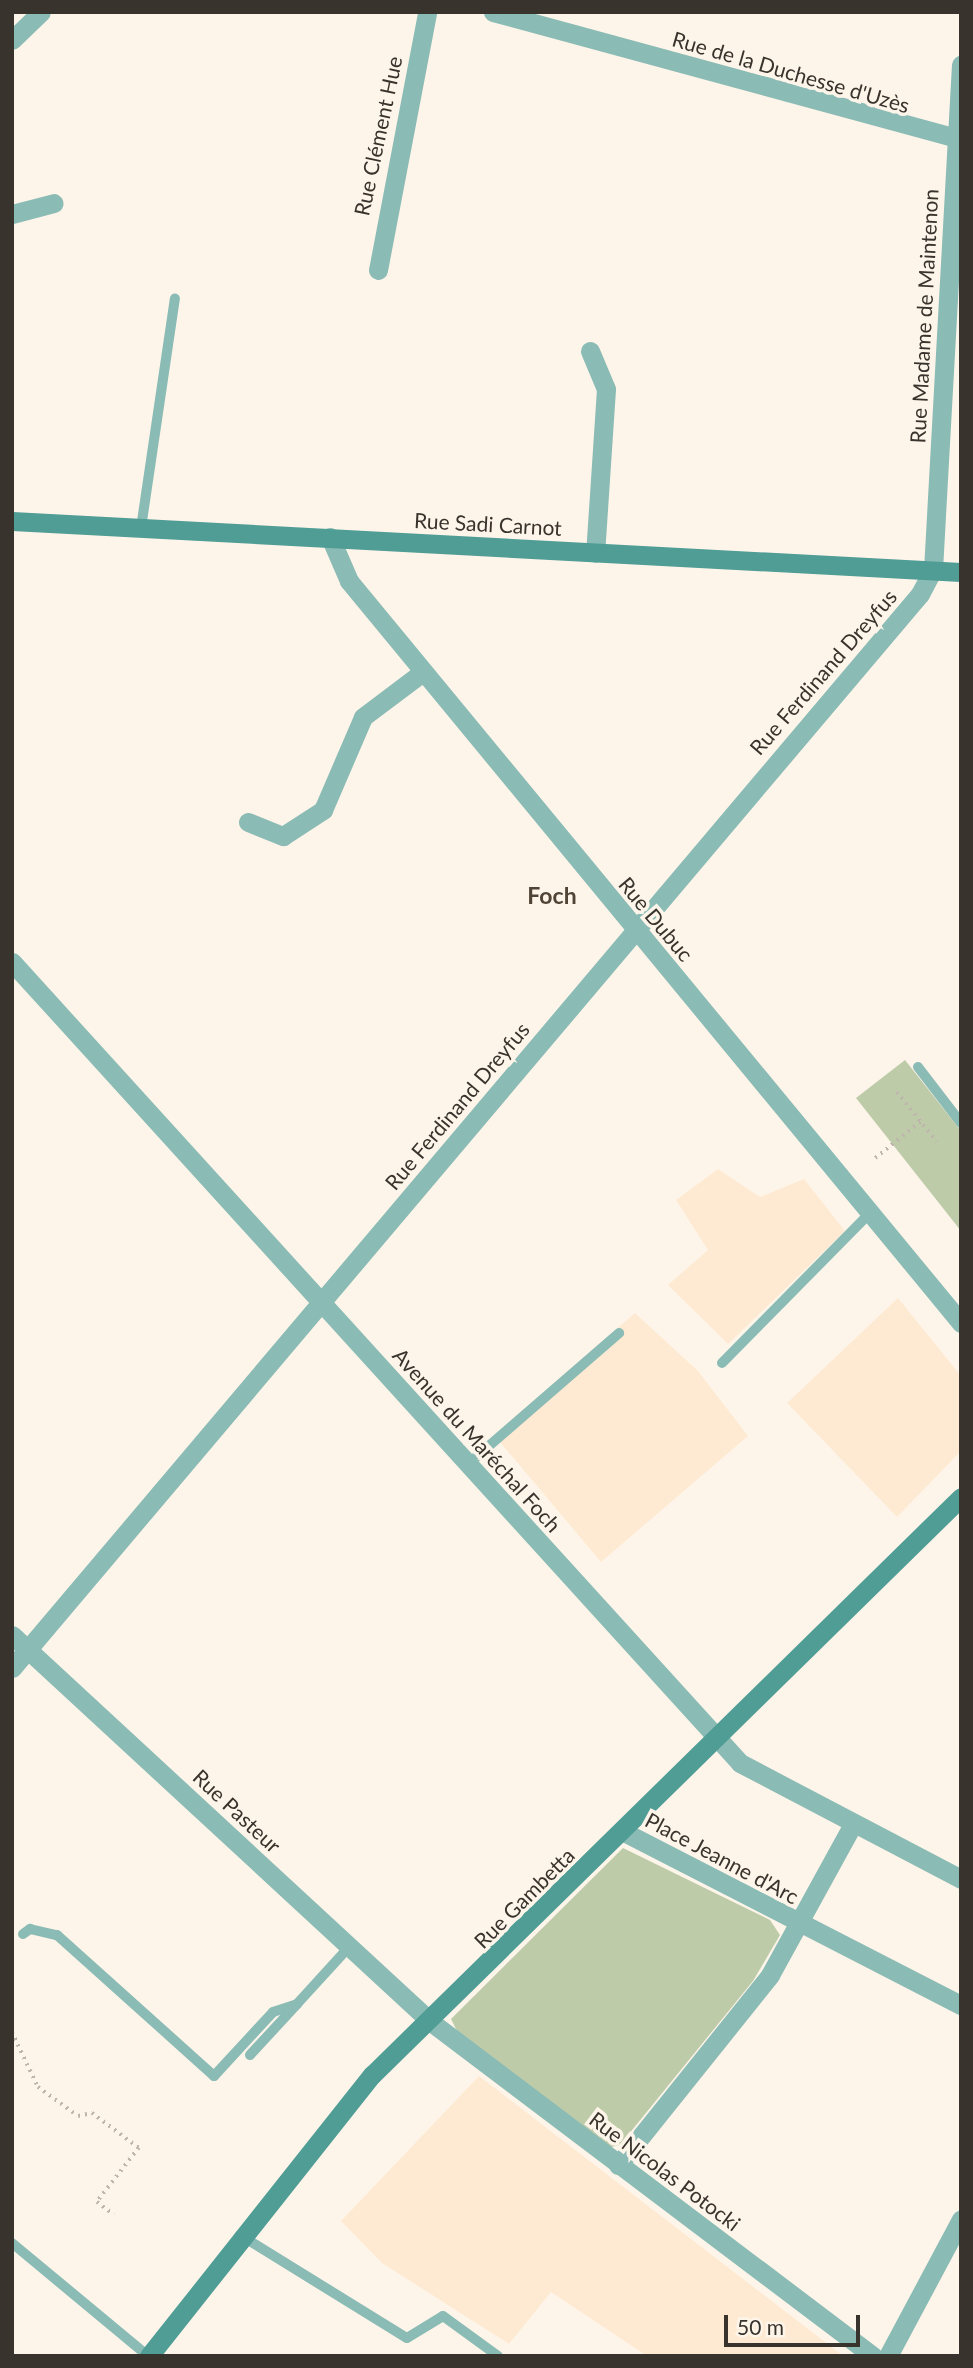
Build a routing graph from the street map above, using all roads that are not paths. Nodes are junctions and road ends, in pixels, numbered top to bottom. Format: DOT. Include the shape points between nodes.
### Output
graph roads {
  1 [pos="41,12"];
  2 [pos="427,12"];
  3 [pos="493,12"];
  4 [pos="12,40"];
  5 [pos="961,65"];
  6 [pos="956,138"];
  7 [pos="54,202"];
  8 [pos="12,214"];
  9 [pos="377,270"];
  10 [pos="175,299"];
  11 [pos="590,351"];
  12 [pos="12,521"];
  13 [pos="141,528"];
  14 [pos="330,537"];
  15 [pos="595,553"];
  16 [pos="933,570"];
  17 [pos="961,572"];
  18 [pos="423,672"];
  19 [pos="248,822"];
  20 [pos="635,931"];
  21 [pos="12,962"];
  22 [pos="918,1067"];
  23 [pos="961,1123"];
  24 [pos="870,1213"];
  25 [pos="321,1301"];
  26 [pos="961,1323"];
  27 [pos="619,1334"];
  28 [pos="722,1363"];
  29 [pos="468,1464"];
  30 [pos="961,1497"];
  31 [pos="12,1635"];
  32 [pos="29,1650"];
  33 [pos="12,1668"];
  34 [pos="716,1740"];
  35 [pos="852,1824"];
  36 [pos="624,1832"];
  37 [pos="961,1879"];
  38 [pos="799,1925"];
  39 [pos="23,1934"];
  40 [pos="350,1946"];
  41 [pos="297,2004"];
  42 [pos="961,2006"];
  43 [pos="431,2022"];
  44 [pos="250,2055"];
  45 [pos="618,2165"];
  46 [pos="961,2219"];
  47 [pos="240,2235"];
  48 [pos="12,2243"];
  49 [pos="148,2356"];
  50 [pos="498,2356"];
  51 [pos="873,2356"];
  52 [pos="888,2356"];
  1 -- 4 [label="street"];
  2 -- 9 [label="street, Rue Clément Hue"];
  3 -- 6 [label="street, Rue de la Duchesse d'Uzès"];
  5 -- 6 [label="street, Rue Madame de Maintenon"];
  6 -- 16 [label="street, Rue Madame de Maintenon"];
  7 -- 8 [label="street"];
  10 -- 13 [label="lane"];
  11 -- 15 [label="street" via="606,390"];
  12 -- 13 [label="main road, Rue Sadi Carnot"];
  13 -- 14 [label="main road, Rue Sadi Carnot"];
  14 -- 15 [label="main road, Rue Sadi Carnot"];
  14 -- 18 [label="street, Rue Dubuc" via="349,581"];
  15 -- 16 [label="main road, Rue Sadi Carnot"];
  16 -- 17 [label="main road, Rue Sadi Carnot"];
  16 -- 20 [label="street, Rue Ferdinand Dreyfus" via="920,594"];
  18 -- 19 [label="street" via="363,717 323,810 283,836"];
  18 -- 20 [label="street, Rue Dubuc"];
  20 -- 24 [label="street, Rue Dubuc"];
  20 -- 25 [label="street, Rue Ferdinand Dreyfus"];
  21 -- 25 [label="street, Avenue du Maréchal Foch"];
  22 -- 23 [label="lane"];
  24 -- 26 [label="street, Rue Dubuc"];
  24 -- 28 [label="lane"];
  25 -- 29 [label="street, Avenue du Maréchal Foch"];
  25 -- 32 [label="street, Rue Ferdinand Dreyfus"];
  27 -- 29 [label="lane"];
  29 -- 34 [label="street, Avenue du Maréchal Foch"];
  30 -- 34 [label="main road, Rue Gambetta"];
  31 -- 32 [label="street, Rue Pasteur"];
  32 -- 33 [label="street, Rue Ferdinand Dreyfus"];
  32 -- 40 [label="street, Rue Pasteur"];
  34 -- 35 [label="street, Avenue du Maréchal Foch" via="740,1763"];
  34 -- 36 [label="main road, Rue Gambetta"];
  35 -- 37 [label="street, Avenue du Maréchal Foch"];
  35 -- 38 [label="street, Place Jeanne d'Arc"];
  36 -- 38 [label="street, Place Jeanne d'Arc"];
  36 -- 43 [label="main road, Rue Gambetta"];
  38 -- 42 [label="street, Place Jeanne d'Arc"];
  38 -- 45 [label="street" via="745,2008"];
  39 -- 41 [label="lane" via="30,1929 57,1935 214,2076 273,2012"];
  40 -- 41 [label="lane"];
  40 -- 43 [label="street, Rue Pasteur"];
  41 -- 44 [label="lane"];
  43 -- 45 [label="street, Rue Nicolas Potocki"];
  43 -- 47 [label="main road, Rue Gambetta" via="372,2076"];
  45 -- 51 [label="street, Rue Nicolas Potocki"];
  46 -- 52 [label="street"];
  47 -- 49 [label="main road, Rue Gambetta"];
  47 -- 50 [label="lane" via="407,2338 443,2316"];
  48 -- 49 [label="lane"];
}
